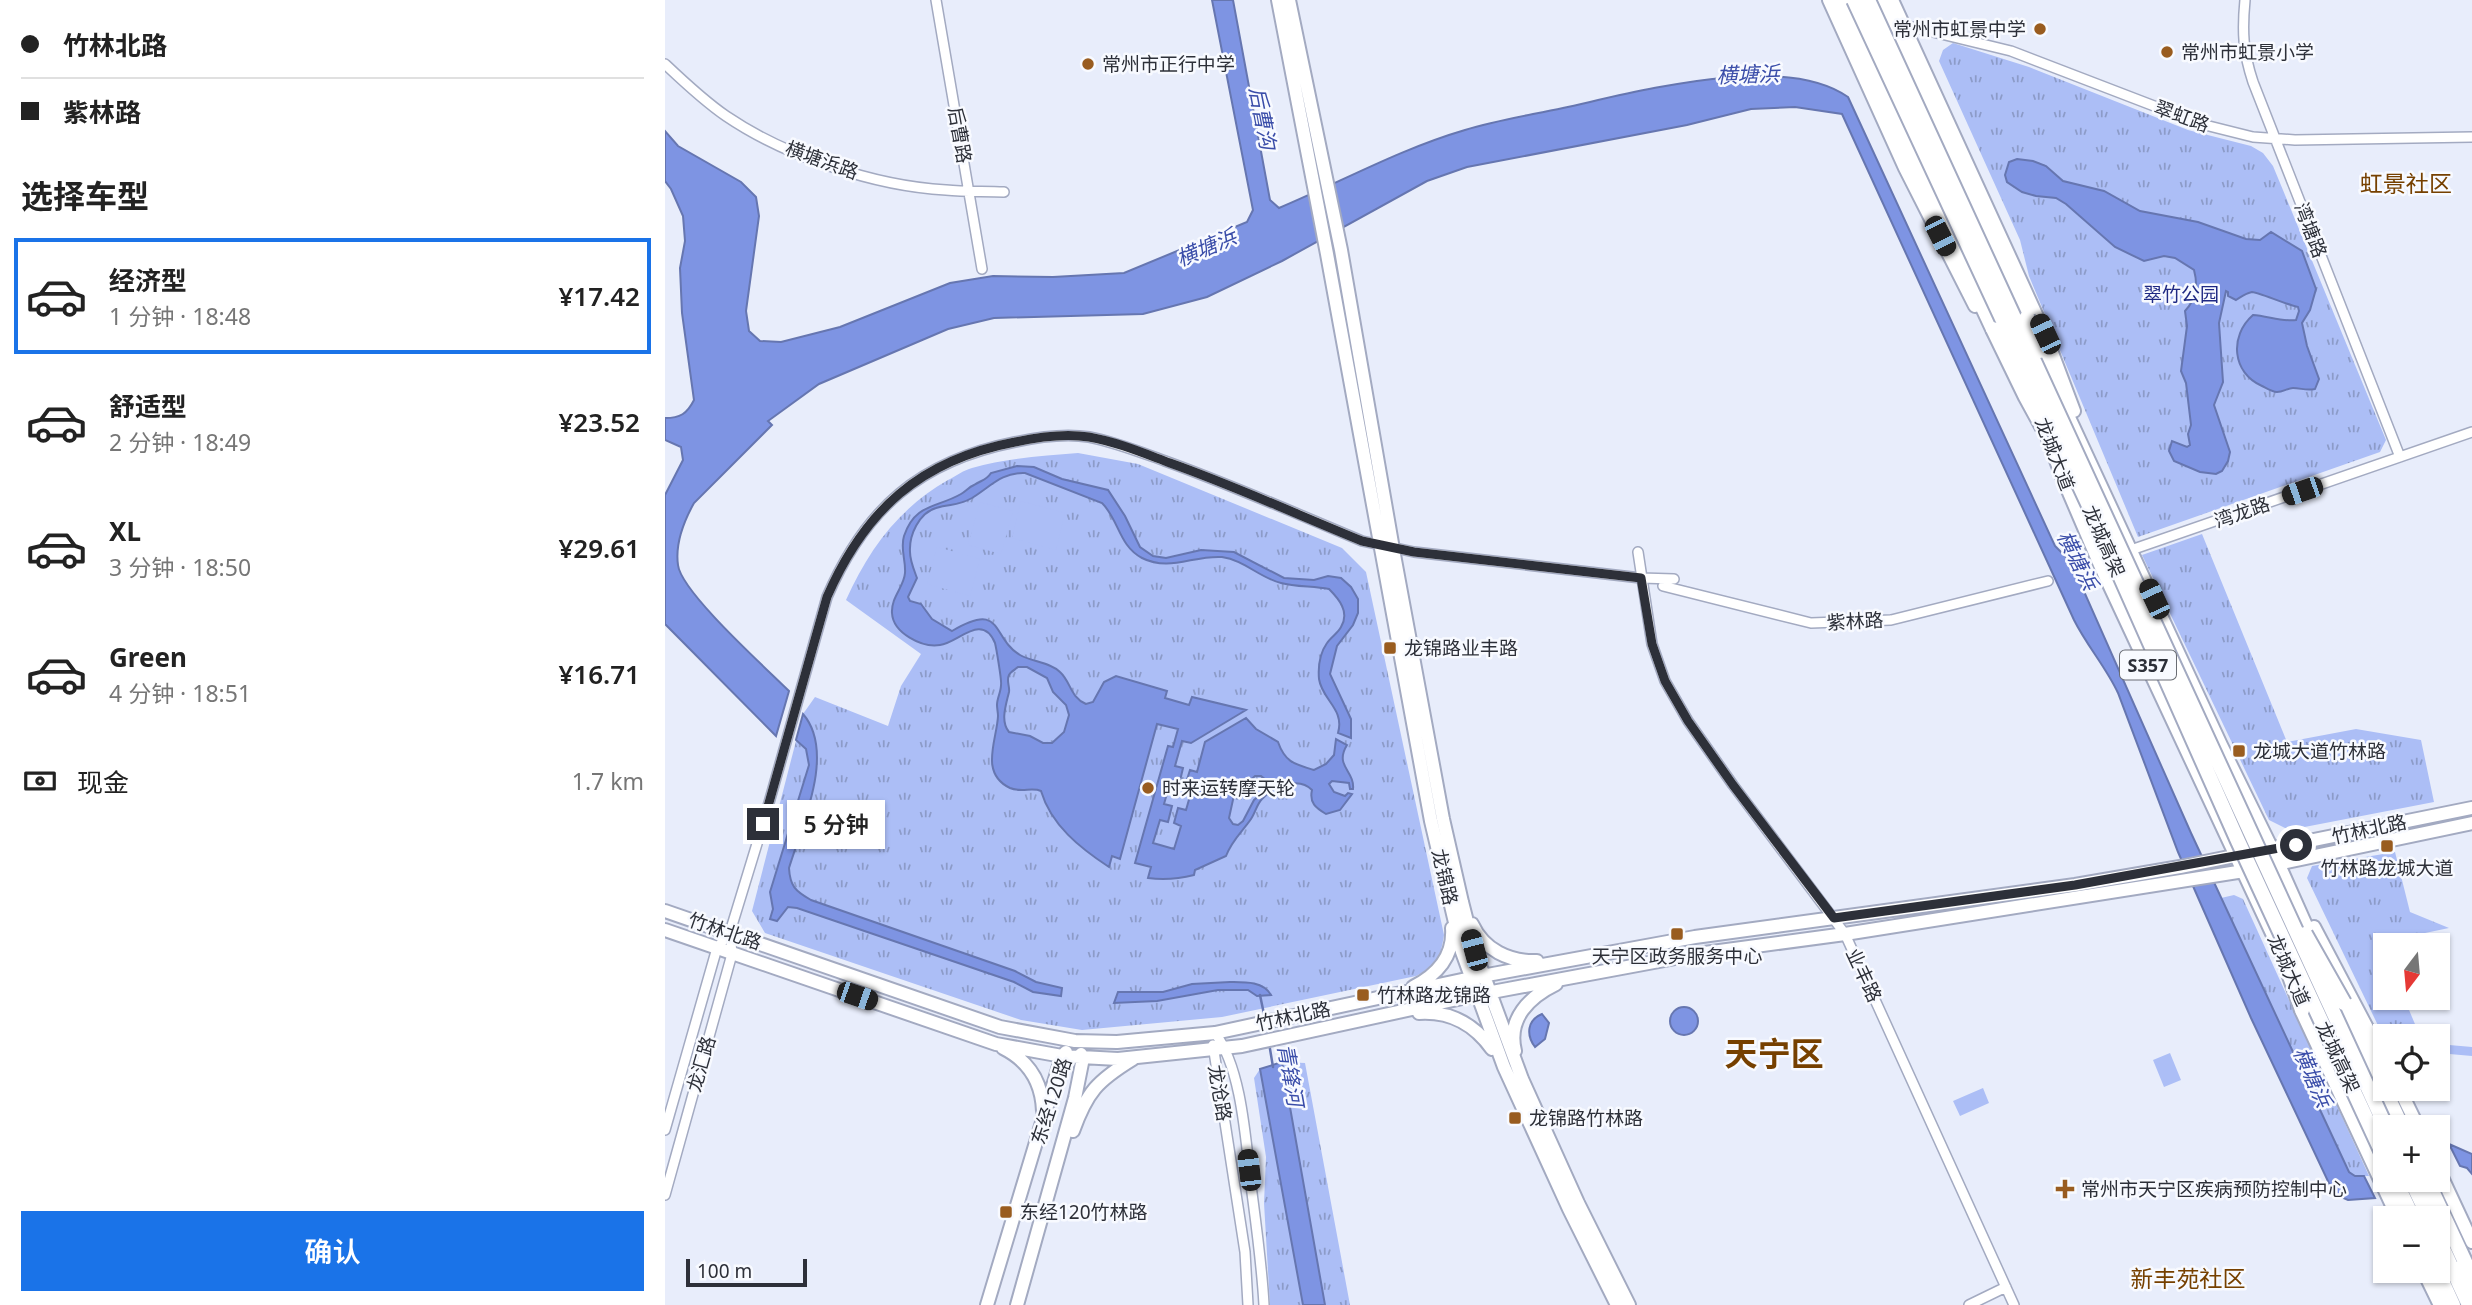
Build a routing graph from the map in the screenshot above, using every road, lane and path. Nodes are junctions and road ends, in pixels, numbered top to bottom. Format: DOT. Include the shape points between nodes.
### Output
graph roads {
  1 [pos="936,0"];
  2 [pos="1278,0"];
  3 [pos="1289,0"];
  4 [pos="1829,0"];
  5 [pos="1840,0"];
  6 [pos="1847,0"];
  7 [pos="1854,0"];
  8 [pos="1871,0"];
  9 [pos="1880,0"];
  10 [pos="1892,0"];
  11 [pos="2245,0"];
  12 [pos="1904,25"];
  13 [pos="665,64"];
  14 [pos="2472,136"];
  15 [pos="2275,139"];
  16 [pos="970,191"];
  17 [pos="1004,192"];
  18 [pos="982,269"];
  19 [pos="2472,432"];
  20 [pos="2400,457"];
  21 [pos="2061,474"];
  22 [pos="2100,506"];
  23 [pos="1386,547"];
  24 [pos="2131,551"];
  25 [pos="1638,552"];
  26 [pos="1641,578"];
  27 [pos="1674,579"];
  28 [pos="2048,581"];
  29 [pos="1663,586"];
  30 [pos="2472,808"];
  31 [pos="2472,823"];
  32 [pos="2272,849"];
  33 [pos="2237,856"];
  34 [pos="2279,863"];
  35 [pos="2244,871"];
  36 [pos="2258,884"];
  37 [pos="2279,895"];
  38 [pos="1456,901"];
  39 [pos="665,911"];
  40 [pos="1834,918"];
  41 [pos="665,930"];
  42 [pos="730,932"];
  43 [pos="1845,934"];
  44 [pos="717,948"];
  45 [pos="732,954"];
  46 [pos="1569,960"];
  47 [pos="1477,976"];
  48 [pos="1572,977"];
  49 [pos="1490,992"];
  50 [pos="1401,993"];
  51 [pos="1476,995"];
  52 [pos="1383,1015"];
  53 [pos="957,1031"];
  54 [pos="1215,1033"];
  55 [pos="2373,1039"];
  56 [pos="1075,1041"];
  57 [pos="1227,1048"];
  58 [pos="1212,1049"];
  59 [pos="1062,1056"];
  60 [pos="1138,1057"];
  61 [pos="1083,1058"];
  62 [pos="1504,1067"];
  63 [pos="1522,1079"];
  64 [pos="2380,1115"];
  65 [pos="2389,1115"];
  66 [pos="2396,1115"];
  67 [pos="1043,1120"];
  68 [pos="665,1130"];
  69 [pos="2373,1133"];
  70 [pos="2373,1149"];
  71 [pos="2433,1192"];
  72 [pos="2449,1192"];
  73 [pos="665,1195"];
  74 [pos="2387,1206"];
  75 [pos="2393,1206"];
  76 [pos="1040,1220"];
  77 [pos="2472,1242"];
  78 [pos="2450,1246"];
  79 [pos="2450,1264"];
  80 [pos="2472,1277"];
  81 [pos="2423,1283"];
  82 [pos="2432,1283"];
  83 [pos="2443,1283"];
  84 [pos="2006,1287"];
  85 [pos="2472,1292"];
  86 [pos="987,1305"];
  87 [pos="1017,1305"];
  88 [pos="1248,1305"];
  89 [pos="1264,1305"];
  90 [pos="1617,1305"];
  91 [pos="1629,1305"];
  92 [pos="1969,1305"];
  93 [pos="2014,1305"];
  94 [pos="2433,1305"];
  95 [pos="2442,1305"];
  96 [pos="2453,1305"];
  97 [pos="2469,1305"];
  1 -- 16 [label="street, 后曹路"];
  2 -- 23 [label="main road"];
  3 -- 23 [label="main road" via="1341,250"];
  4 -- 21 [label="main road" via="1905,168"];
  5 -- 22 [label="highway, bridge" via="2026,397"];
  6 -- 21 [label="main road, 龙城大道 / S357" via="2032,396"];
  7 -- 22 [label="highway, 龙城高架, bridge"];
  8 -- 22 [label="highway, 龙城高架, bridge"];
  9 -- 22 [label="highway, bridge" via="2027,317"];
  10 -- 12 [label="main road, 龙城大道"];
  11 -- 15 [label="street, 湾塘路" via="2244,55"];
  12 -- 15 [label="street, 翠虹路" via="2011,51 2201,124"];
  12 -- 22 [label="main road, 龙城大道" via="2045,334"];
  13 -- 16 [label="street, 横塘浜路" via="727,116 799,154 902,184"];
  14 -- 15 [label="street, 翠虹路"];
  15 -- 20 [label="street, 湾塘路"];
  16 -- 17 [label="street, 横塘浜路"];
  16 -- 18 [label="street, 后曹路"];
  19 -- 20 [label="street, 湾龙路"];
  20 -- 24 [label="street, 湾龙路"];
  21 -- 33 [label="main road, 龙城大道 / S357"];
  22 -- 24 [label="main road, 龙城大道 / S357"];
  22 -- 36 [label="highway, 龙城高架, bridge"];
  22 -- 37 [label="highway, 龙城高架, bridge"];
  23 -- 26 [label="street"];
  23 -- 38 [label="main road, 龙锦路" via="1431,821"];
  23 -- 42 [label="street" via="1203,475 1086,436 1039,437 955,458 878,512 832,586"];
  24 -- 32 [label="main road, 龙城大道 / S357"];
  25 -- 26 [label="street, 业丰路"];
  26 -- 27 [label="street"];
  26 -- 40 [label="street, 业丰路" via="1652,644 1665,681 1733,785"];
  28 -- 29 [label="street, 紫林路" via="1891,620 1811,623"];
  30 -- 32 [label="main road, 竹林北路"];
  31 -- 34 [label="main road, 竹林北路"];
  32 -- 33 [label="main road, 竹林北路"];
  32 -- 34 [label="main road, 龙城大道 / S357"];
  33 -- 35 [label="main road, 龙城大道 / S357"];
  33 -- 40 [label="main road, 竹林北路" via="2075,885"];
  34 -- 35 [label="main road, 竹林北路"];
  34 -- 55 [label="main road"];
  34 -- 65 [label="main road, 龙城大道 / S357"];
  35 -- 43 [label="main road, 竹林北路"];
  35 -- 70 [label="main road, 龙城大道 / S357"];
  35 -- 74 [label="main road" via="2298,1013"];
  36 -- 69 [label="highway, 龙城高架, bridge"];
  36 -- 75 [label="highway, bridge" via="2302,1010"];
  37 -- 64 [label="highway, 龙城高架, bridge"];
  37 -- 66 [label="highway, bridge" via="2344,1003"];
  38 -- 46 [label="main road" via="1486,946 1503,956 1525,961"];
  38 -- 47 [label="main road, 龙锦路"];
  38 -- 50 [label="main road" via="1448,957 1434,974"];
  39 -- 42 [label="main road, 竹林北路"];
  40 -- 43 [label="street, 业丰路"];
  40 -- 46 [label="main road, 竹林北路"];
  41 -- 44 [label="main road, 竹林北路"];
  42 -- 44 [label="street"];
  42 -- 45 [label="street, 龙汇路"];
  42 -- 56 [label="main road, 竹林北路" via="1000,1027"];
  43 -- 48 [label="main road, 竹林北路"];
  43 -- 84 [label="street, 业丰路"];
  44 -- 45 [label="main road, 竹林北路"];
  44 -- 68 [label="street, 龙汇路"];
  45 -- 53 [label="main road, 竹林北路"];
  45 -- 73 [label="street, 龙汇路"];
  46 -- 47 [label="main road, 竹林北路"];
  47 -- 49 [label="main road, 龙锦路"];
  47 -- 50 [label="main road, 竹林北路"];
  47 -- 51 [label="main road, 龙锦路"];
  48 -- 49 [label="main road, 竹林北路"];
  48 -- 63 [label="main road" via="1537,994 1522,1008 1513,1042"];
  49 -- 51 [label="main road, 竹林北路"];
  49 -- 63 [label="main road, 龙锦路"];
  50 -- 54 [label="main road, 竹林北路"];
  51 -- 52 [label="main road, 竹林北路"];
  51 -- 62 [label="main road, 龙锦路"];
  52 -- 57 [label="main road, 竹林北路"];
  52 -- 62 [label="main road" via="1427,1012 1457,1018 1479,1032"];
  53 -- 59 [label="main road, 竹林北路" via="996,1044"];
  53 -- 67 [label="main road" via="1007,1049 1024,1063 1038,1080"];
  54 -- 56 [label="main road, 竹林北路"];
  54 -- 57 [label="street, 龙沧路"];
  54 -- 58 [label="street, 龙沧路"];
  56 -- 59 [label="main road, 东经120路"];
  56 -- 61 [label="main road, 东经120路"];
  57 -- 58 [label="main road, 竹林北路"];
  57 -- 89 [label="street, 龙沧路" via="1243,1119"];
  58 -- 60 [label="main road, 竹林北路"];
  58 -- 88 [label="street, 龙沧路" via="1245,1252"];
  59 -- 61 [label="main road, 竹林北路"];
  59 -- 67 [label="main road, 东经120路"];
  60 -- 61 [label="main road, 竹林北路"];
  60 -- 76 [label="main road" via="1091,1091"];
  61 -- 76 [label="main road, 东经120路"];
  62 -- 90 [label="main road, 龙锦路"];
  63 -- 91 [label="main road, 龙锦路"];
  67 -- 86 [label="main road, 东经120路"];
  71 -- 80 [label="highway"];
  72 -- 77 [label="main road"];
  76 -- 87 [label="main road, 东经120路"];
  78 -- 85 [label="main road"];
  79 -- 97 [label="highway"];
  81 -- 94 [label="main road"];
  82 -- 95 [label="highway"];
  83 -- 96 [label="highway"];
  84 -- 92 [label="street"];
  84 -- 93 [label="street, 业丰路"];
}
